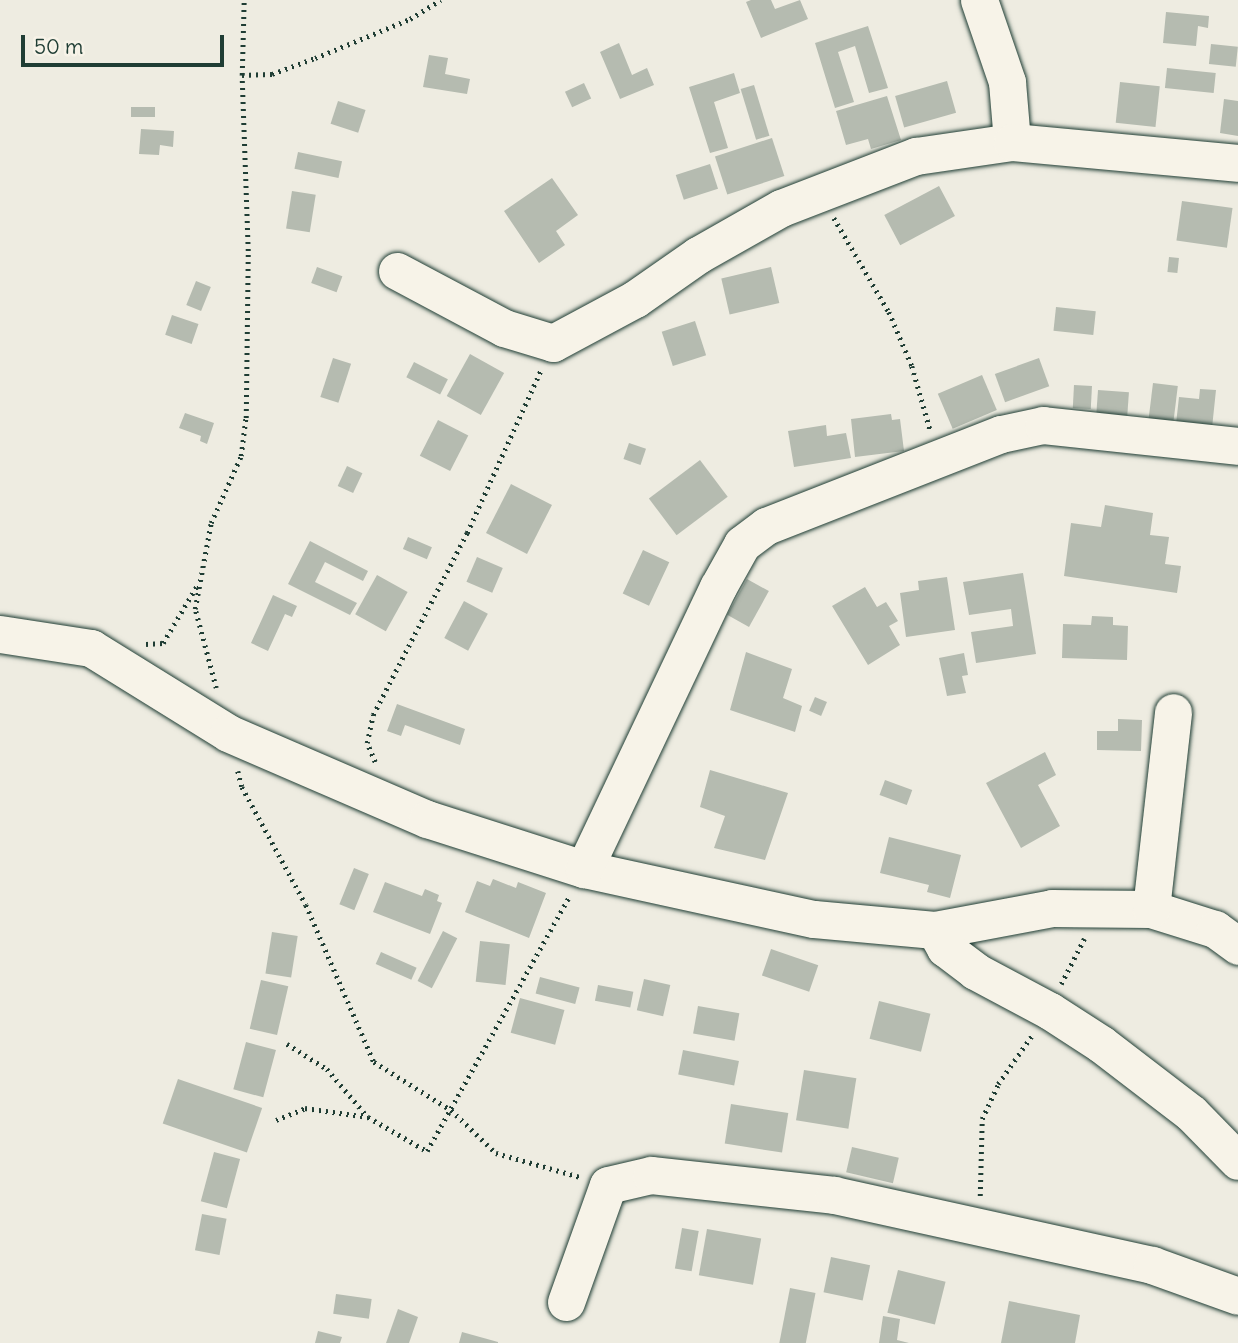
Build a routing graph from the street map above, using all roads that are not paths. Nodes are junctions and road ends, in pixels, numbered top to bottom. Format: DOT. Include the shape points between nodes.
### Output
graph roads {
  1 [pos="979,0"];
  2 [pos="1012,142"];
  3 [pos="1238,163"];
  4 [pos="397,271"];
  5 [pos="1238,446"];
  6 [pos="0,634"];
  7 [pos="1172,712"];
  8 [pos="584,869"];
  9 [pos="1151,909"];
  10 [pos="935,930"];
  11 [pos="1238,946"];
  12 [pos="1238,1161"];
  13 [pos="1238,1296"];
  14 [pos="566,1302"];
  1 -- 2 [label="street" via="1007,82"];
  2 -- 3 [label="street"];
  2 -- 4 [label="street" via="916,156 781,208 698,255 635,299 553,343 504,328"];
  5 -- 8 [label="street" via="1043,425 1001,434 766,526 742,544 718,587"];
  6 -- 8 [label="street" via="91,648 228,733 427,819"];
  7 -- 9 [label="street"];
  8 -- 10 [label="street" via="814,919"];
  9 -- 10 [label="street" via="1052,908"];
  9 -- 11 [label="street" via="1215,929"];
  10 -- 12 [label="street" via="945,948 975,971 1101,1044 1191,1113"];
  13 -- 14 [label="street" via="1152,1265 834,1195 651,1175 608,1185"];
}
